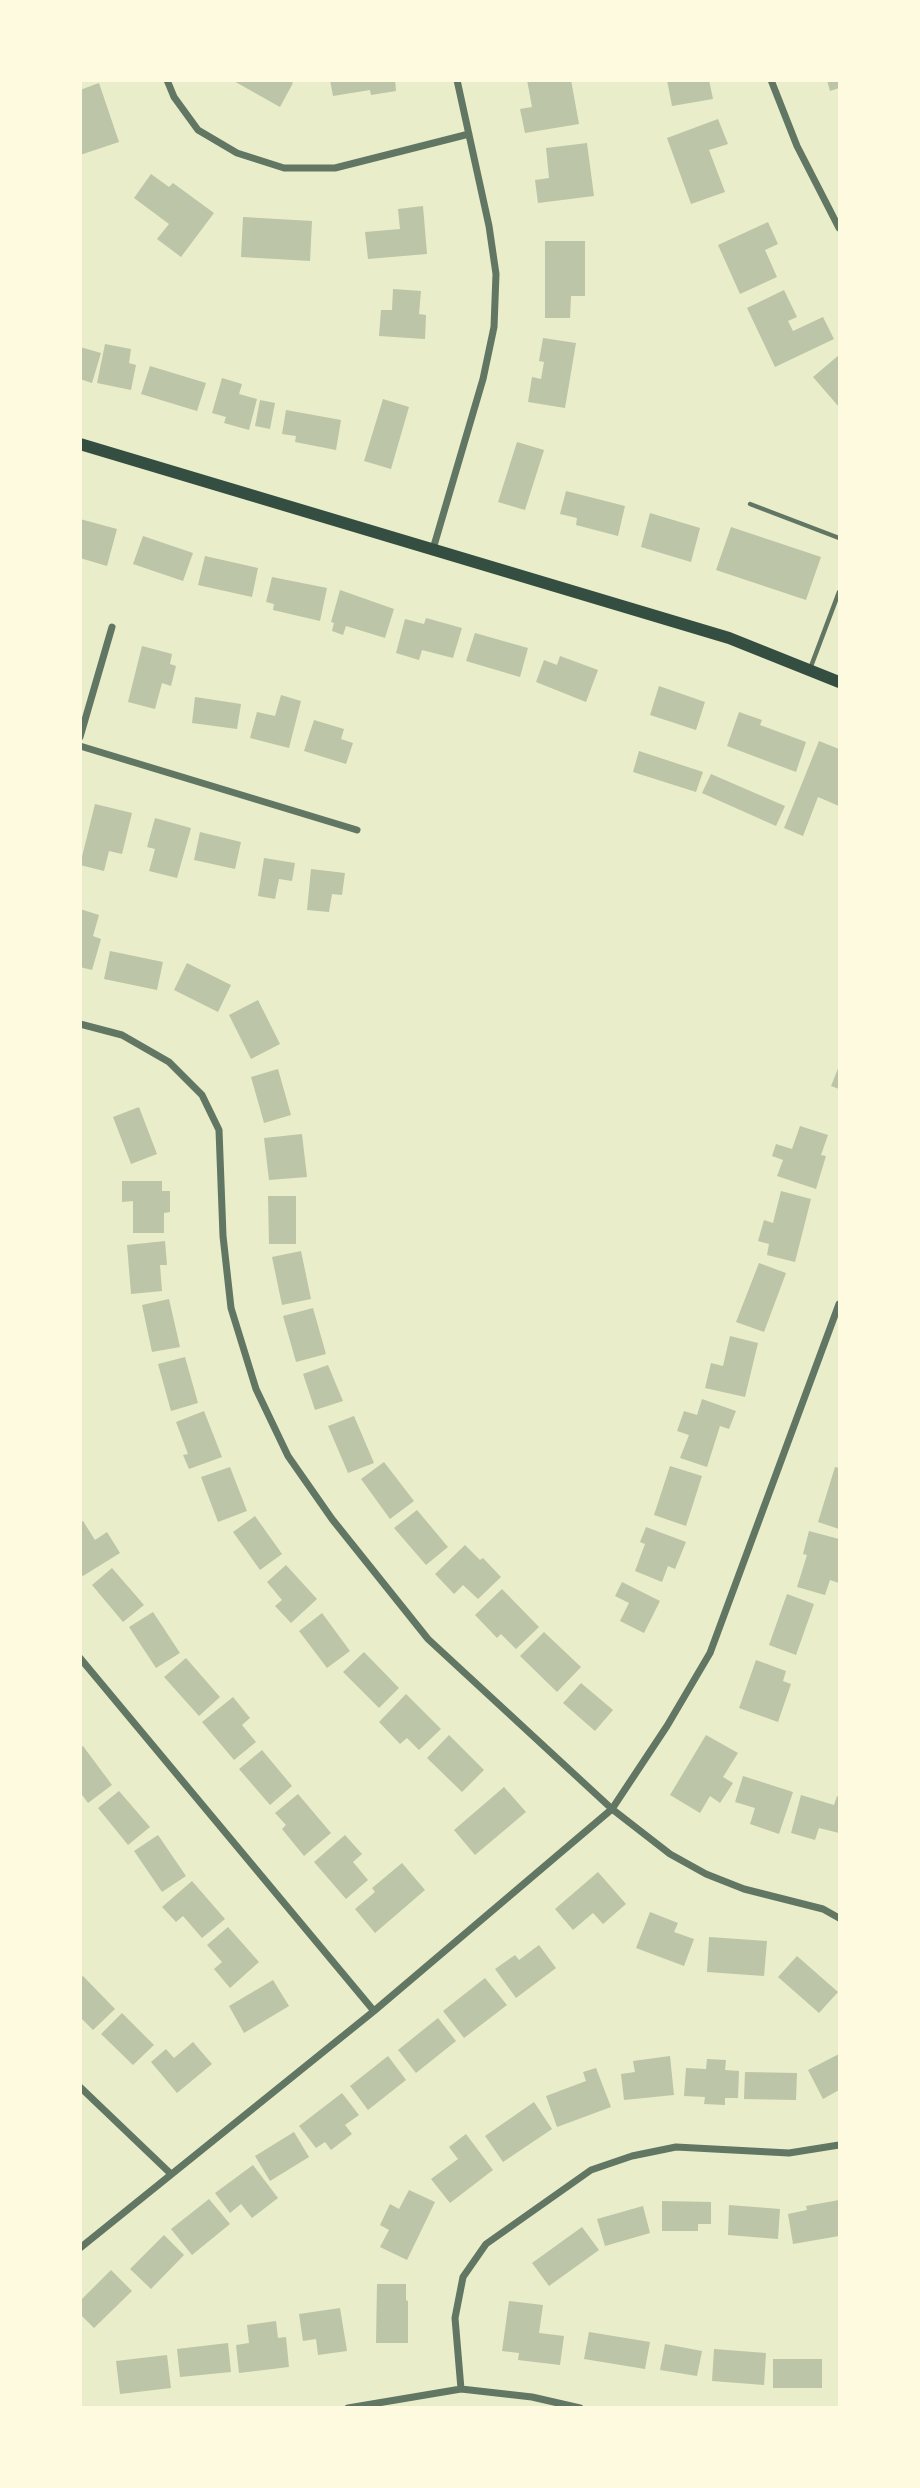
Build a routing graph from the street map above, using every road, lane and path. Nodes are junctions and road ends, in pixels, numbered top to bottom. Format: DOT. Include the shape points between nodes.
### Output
graph roads {
  1 [pos="167,80"];
  2 [pos="457,80"];
  3 [pos="771,80"];
  4 [pos="469,134"];
  5 [pos="839,228"];
  6 [pos="80,444"];
  7 [pos="750,504"];
  8 [pos="839,538"];
  9 [pos="433,549"];
  10 [pos="839,592"];
  11 [pos="112,627"];
  12 [pos="810,670"];
  13 [pos="839,682"];
  14 [pos="80,737"];
  15 [pos="80,746"];
  16 [pos="357,830"];
  17 [pos="80,1024"];
  18 [pos="839,1304"];
  19 [pos="80,1657"];
  20 [pos="612,1809"];
  21 [pos="839,1917"];
  22 [pos="374,2011"];
  23 [pos="80,2087"];
  24 [pos="839,2145"];
  25 [pos="171,2174"];
  26 [pos="80,2248"];
  27 [pos="461,2389"];
  28 [pos="348,2407"];
  29 [pos="580,2407"];
  1 -- 4 [label="street" via="198,130 237,153 284,168 335,168"];
  2 -- 4 [label="street"];
  3 -- 5 [label="street" via="797,146"];
  4 -- 9 [label="street" via="496,274 494,327"];
  6 -- 9 [label="main road"];
  7 -- 8 [label="lane"];
  9 -- 12 [label="main road" via="729,638"];
  10 -- 12 [label="lane"];
  11 -- 14 [label="street"];
  12 -- 13 [label="main road"];
  15 -- 16 [label="street"];
  17 -- 20 [label="street" via="122,1035 169,1062 202,1095 219,1130 231,1308 256,1389 288,1456 428,1639"];
  18 -- 20 [label="street" via="710,1653"];
  19 -- 22 [label="street"];
  20 -- 21 [label="street" via="670,1854 706,1874"];
  20 -- 22 [label="street"];
  22 -- 25 [label="street"];
  23 -- 25 [label="street"];
  24 -- 27 [label="street" via="789,2152 676,2147 590,2170 486,2245 463,2277 455,2318"];
  25 -- 26 [label="street"];
  27 -- 28 [label="street"];
  27 -- 29 [label="street"];
}
